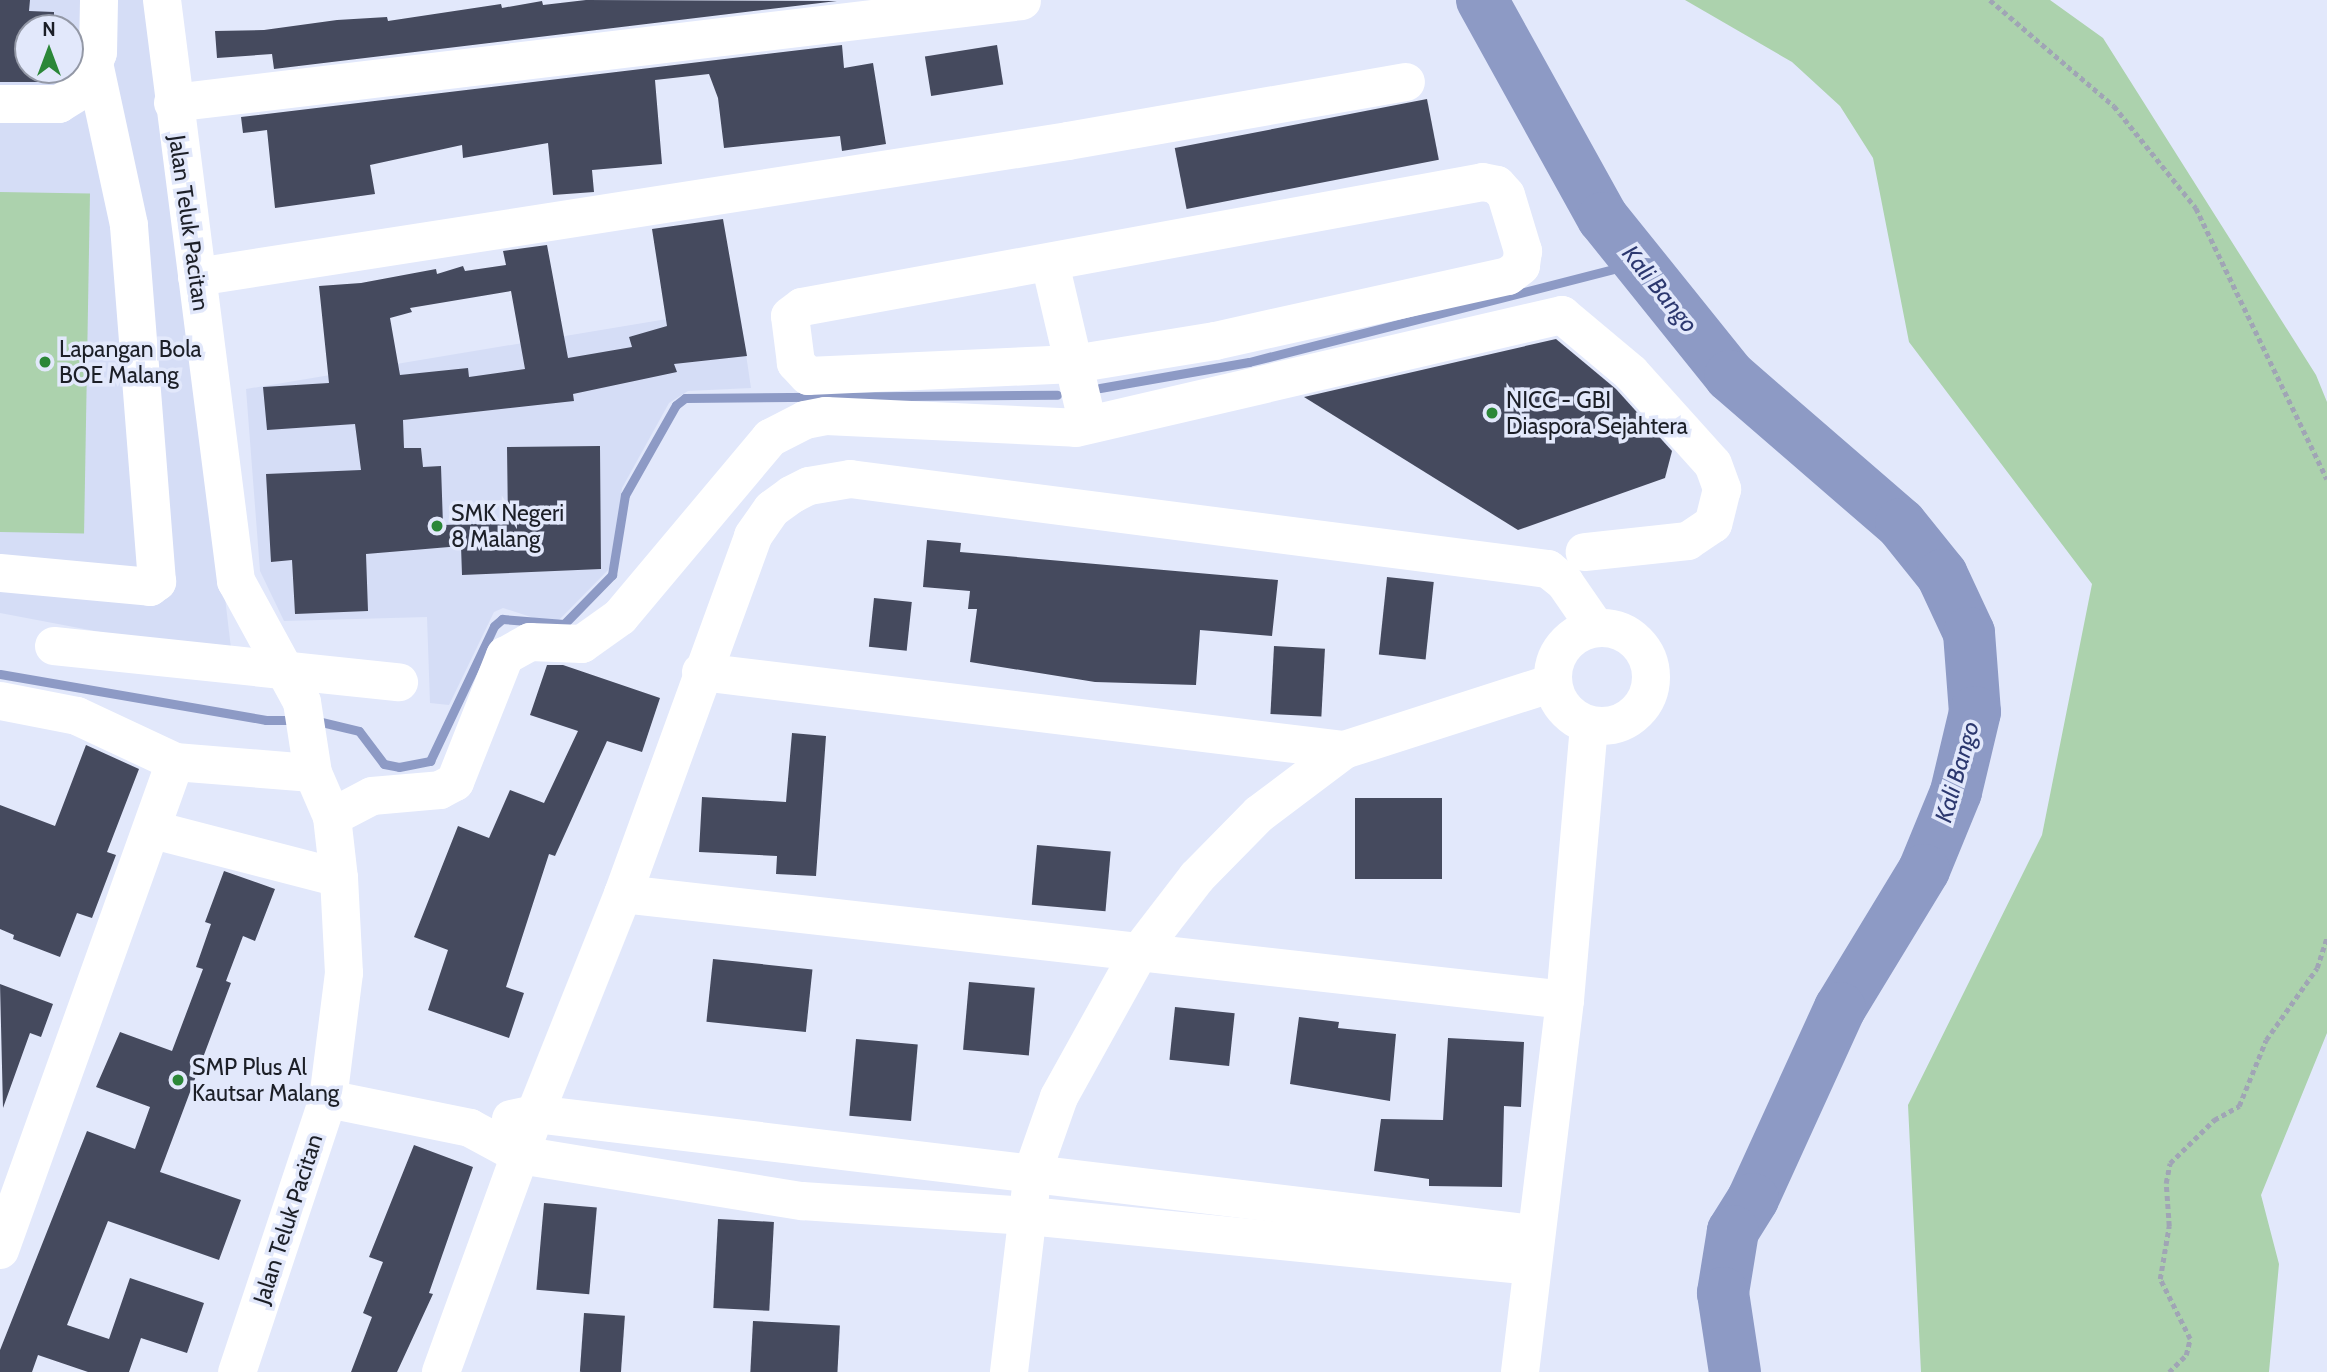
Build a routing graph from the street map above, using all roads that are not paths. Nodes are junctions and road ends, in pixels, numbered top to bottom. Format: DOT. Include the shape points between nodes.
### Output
graph roads {
  1 [pos="99,0"];
  2 [pos="162,0"];
  3 [pos="1022,1"];
  4 [pos="95,68"];
  5 [pos="1406,82"];
  6 [pos="173,103"];
  7 [pos="0,104"];
  8 [pos="1050,263"];
  9 [pos="197,277"];
  10 [pos="1074,364"];
  11 [pos="1088,425"];
  12 [pos="1586,552"];
  13 [pos="0,573"];
  14 [pos="1596,628"];
  15 [pos="54,646"];
  16 [pos="702,672"];
  17 [pos="399,682"];
  18 [pos="1553,683"];
  19 [pos="3,710"];
  20 [pos="295,710"];
  21 [pos="1589,725"];
  22 [pos="1344,750"];
  23 [pos="176,762"];
  24 [pos="313,773"];
  25 [pos="332,817"];
  26 [pos="154,830"];
  27 [pos="339,878"];
  28 [pos="623,894"];
  29 [pos="1140,951"];
  30 [pos="1565,1000"];
  31 [pos="328,1099"];
  32 [pos="535,1114"];
  33 [pos="470,1128"];
  34 [pos="520,1155"];
  35 [pos="1033,1171"];
  36 [pos="1029,1216"];
  37 [pos="0,1250"];
  38 [pos="1532,1250"];
  39 [pos="237,1372"];
  40 [pos="441,1372"];
  41 [pos="1009,1372"];
  42 [pos="1520,1372"];
  1 -- 4 [label="street"];
  2 -- 6 [label="street, Jalan Teluk Pacitan"];
  3 -- 6 [label="street"];
  4 -- 7 [label="street" via="85,88 59,104"];
  4 -- 13 [label="street" via="129,225 158,574 150,587"];
  5 -- 9 [label="street" via="1068,141"];
  6 -- 9 [label="street, Jalan Teluk Pacitan"];
  8 -- 10 [label="street"];
  8 -- 10 [label="street" via="802,307 790,316 796,363 808,376"];
  8 -- 10 [label="street" via="1483,183 1497,185 1506,195 1523,251 1521,266 1508,276 1215,341"];
  9 -- 20 [label="street, Jalan Teluk Pacitan" via="236,581"];
  10 -- 11 [label="street"];
  11 -- 12 [label="street" via="1562,315 1631,373 1713,464 1723,489 1713,524 1688,541"];
  11 -- 25 [label="street" via="1055,429 826,416 789,425 770,438 620,617 582,644 530,642 505,656 455,782 440,790 372,796"];
  14 -- 16 [label="street" via="1565,583 1548,569 850,479 809,486 772,509 753,536"];
  14 -- 18 [label="street" via="1577,634 1563,646 1554,664"];
  14 -- 21 [label="street" via="1616,629 1633,637 1646,652 1652,670 1651,690 1628,720 1609,726"];
  15 -- 20 [label="street"];
  16 -- 22 [label="street"];
  16 -- 28 [label="street"];
  17 -- 20 [label="street"];
  18 -- 21 [label="street" via="1566,709"];
  18 -- 22 [label="street"];
  19 -- 23 [label="street" via="77,716"];
  20 -- 24 [label="street, Jalan Teluk Pacitan"];
  21 -- 30 [label="street"];
  22 -- 29 [label="street" via="1259,814 1197,877"];
  23 -- 24 [label="street"];
  23 -- 26 [label="street"];
  24 -- 25 [label="street, Jalan Teluk Pacitan"];
  25 -- 27 [label="street, Jalan Teluk Pacitan"];
  26 -- 27 [label="street"];
  26 -- 37 [label="street" via="72,1043"];
  27 -- 31 [label="street, Jalan Teluk Pacitan" via="344,973"];
  28 -- 29 [label="street"];
  28 -- 32 [label="street"];
  29 -- 30 [label="street"];
  29 -- 35 [label="street" via="1059,1097"];
  30 -- 38 [label="street"];
  31 -- 33 [label="street"];
  31 -- 39 [label="street, Jalan Teluk Pacitan"];
  32 -- 33 [label="street"];
  32 -- 34 [label="street"];
  32 -- 35 [label="street"];
  33 -- 34 [label="street"];
  34 -- 36 [label="street" via="802,1201"];
  34 -- 40 [label="street"];
  35 -- 36 [label="street"];
  35 -- 38 [label="street"];
  36 -- 38 [label="street"];
  36 -- 41 [label="street"];
  38 -- 42 [label="street"];
}
